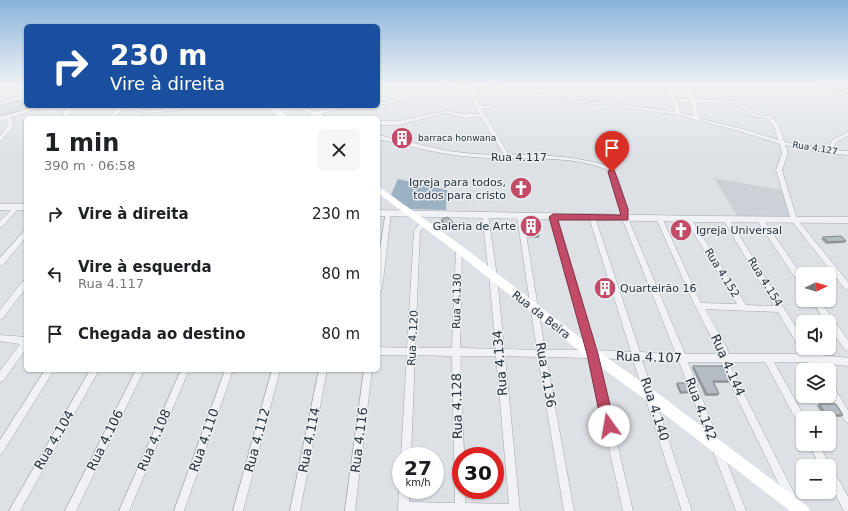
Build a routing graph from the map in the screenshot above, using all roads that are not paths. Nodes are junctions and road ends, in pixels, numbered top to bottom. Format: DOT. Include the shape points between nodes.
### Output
graph roads {
  1 [pos="478,108"];
  2 [pos="33,109"];
  3 [pos="119,109"];
  4 [pos="134,109"];
  5 [pos="180,109"];
  6 [pos="274,109"];
  7 [pos="301,109"];
  8 [pos="336,109"];
  9 [pos="644,109"];
  10 [pos="677,109"];
  11 [pos="694,109"];
  12 [pos="746,109"];
  13 [pos="316,114"];
  14 [pos="678,114"];
  15 [pos="482,115"];
  16 [pos="112,116"];
  17 [pos="282,116"];
  18 [pos="311,116"];
  19 [pos="322,116"];
  20 [pos="7,117"];
  21 [pos="0,119"];
  22 [pos="696,119"];
  23 [pos="380,123"];
  24 [pos="848,134"];
  25 [pos="380,137"];
  26 [pos="0,139"];
  27 [pos="782,143"];
  28 [pos="830,151"];
  29 [pos="848,153"];
  30 [pos="507,156"];
  31 [pos="380,190"];
  32 [pos="0,207"];
  33 [pos="22,207"];
  34 [pos="380,213"];
  35 [pos="388,213"];
  36 [pos="411,214"];
  37 [pos="485,215"];
  38 [pos="520,216"];
  39 [pos="553,217"];
  40 [pos="592,217"];
  41 [pos="625,218"];
  42 [pos="659,218"];
  43 [pos="688,219"];
  44 [pos="726,220"];
  45 [pos="760,220"];
  46 [pos="794,220"];
  47 [pos="848,220"];
  48 [pos="425,224"];
  49 [pos="0,225"];
  50 [pos="24,235"];
  51 [pos="459,249"];
  52 [pos="0,263"];
  53 [pos="796,272"];
  54 [pos="380,274"];
  55 [pos="493,276"];
  56 [pos="24,286"];
  57 [pos="847,286"];
  58 [pos="699,306"];
  59 [pos="743,307"];
  60 [pos="820,307"];
  61 [pos="781,309"];
  62 [pos="534,310"];
  63 [pos="0,316"];
  64 [pos="796,334"];
  65 [pos="0,338"];
  66 [pos="24,341"];
  67 [pos="24,344"];
  68 [pos="848,347"];
  69 [pos="380,351"];
  70 [pos="412,351"];
  71 [pos="456,352"];
  72 [pos="499,353"];
  73 [pos="543,354"];
  74 [pos="592,354"];
  75 [pos="809,355"];
  76 [pos="637,357"];
  77 [pos="682,358"];
  78 [pos="767,358"];
  79 [pos="811,358"];
  80 [pos="726,359"];
  81 [pos="848,362"];
  82 [pos="814,363"];
  83 [pos="49,372"];
  84 [pos="94,372"];
  85 [pos="139,372"];
  86 [pos="184,372"];
  87 [pos="228,372"];
  88 [pos="275,372"];
  89 [pos="323,372"];
  90 [pos="368,372"];
  91 [pos="0,378"];
  92 [pos="651,396"];
  93 [pos="836,398"];
  94 [pos="796,411"];
  95 [pos="848,418"];
  96 [pos="715,444"];
  97 [pos="407,447"];
  98 [pos="0,449"];
  99 [pos="836,486"];
  100 [pos="404,499"];
  101 [pos="460,508"];
  102 [pos="848,508"];
  103 [pos="403,509"];
  104 [pos="515,510"];
  105 [pos="799,510"];
  106 [pos="14,511"];
  107 [pos="70,511"];
  108 [pos="124,511"];
  109 [pos="179,511"];
  110 [pos="238,511"];
  111 [pos="294,511"];
  112 [pos="350,511"];
  113 [pos="569,511"];
  114 [pos="628,511"];
  115 [pos="687,511"];
  116 [pos="741,511"];
  1 -- 15 [label="street"];
  2 -- 20 [label="street"];
  3 -- 16 [label="street"];
  4 -- 5 [label="street" via="148,112"];
  6 -- 17 [label="main road"];
  7 -- 13 [label="street"];
  8 -- 13 [label="street"];
  9 -- 14 [label="street, Rua 4.127"];
  10 -- 14 [label="street"];
  11 -- 22 [label="street"];
  12 -- 27 [label="street" via="756,116 769,117 777,127"];
  13 -- 18 [label="street"];
  13 -- 19 [label="street"];
  14 -- 22 [label="street, Rua 4.127"];
  15 -- 23 [label="street" via="465,116 446,112 399,123"];
  15 -- 30 [label="street"];
  20 -- 21 [label="street"];
  20 -- 26 [label="street" via="12,122"];
  22 -- 27 [label="street, Rua 4.127"];
  24 -- 28 [label="street" via="834,141"];
  25 -- 30 [label="street, Rua 4.117" via="458,154"];
  27 -- 28 [label="street, Rua 4.127"];
  27 -- 46 [label="street" via="784,153 779,170"];
  28 -- 29 [label="street, Rua 4.127"];
  30 -- 41 [label="street, Rua 4.117" via="549,156 609,170 619,192"];
  31 -- 36 [label="main road, Rua da Beira"];
  32 -- 33 [label="street"];
  33 -- 49 [label="street"];
  34 -- 35 [label="street"];
  35 -- 36 [label="street"];
  35 -- 54 [label="street"];
  36 -- 37 [label="street"];
  36 -- 48 [label="main road, Rua da Beira"];
  37 -- 38 [label="street"];
  37 -- 55 [label="street, Rua 4.134"];
  38 -- 39 [label="street"];
  38 -- 62 [label="street, Rua 4.136"];
  39 -- 40 [label="street"];
  39 -- 74 [label="street"];
  40 -- 41 [label="street"];
  40 -- 76 [label="street, Rua 4.140"];
  41 -- 42 [label="street"];
  41 -- 77 [label="street, Rua 4.142"];
  42 -- 43 [label="street"];
  42 -- 58 [label="street, Rua 4.144"];
  43 -- 44 [label="street"];
  43 -- 59 [label="street, Rua 4.152"];
  44 -- 45 [label="street"];
  44 -- 61 [label="street, Rua 4.154"];
  45 -- 46 [label="street"];
  45 -- 53 [label="street"];
  46 -- 47 [label="street"];
  46 -- 57 [label="street"];
  48 -- 51 [label="main road, Rua da Beira"];
  48 -- 70 [label="street, Rua 4.120" via="417,231"];
  50 -- 52 [label="street"];
  51 -- 55 [label="main road, Rua da Beira"];
  51 -- 71 [label="street, Rua 4.130"];
  55 -- 62 [label="main road, Rua da Beira"];
  55 -- 72 [label="street, Rua 4.134"];
  56 -- 63 [label="street"];
  58 -- 59 [label="street"];
  58 -- 80 [label="street, Rua 4.144"];
  59 -- 61 [label="street"];
  60 -- 68 [label="street"];
  61 -- 64 [label="street, Rua 4.154"];
  62 -- 73 [label="street, Rua 4.136"];
  62 -- 74 [label="main road, Rua da Beira"];
  65 -- 66 [label="street"];
  67 -- 91 [label="street"];
  69 -- 70 [label="street, Rua 4.107"];
  70 -- 71 [label="street, Rua 4.107"];
  70 -- 97 [label="street, Rua 4.120"];
  71 -- 72 [label="street, Rua 4.107"];
  71 -- 101 [label="street, Rua 4.128"];
  72 -- 73 [label="street, Rua 4.107"];
  72 -- 104 [label="street, Rua 4.134"];
  73 -- 74 [label="street, Rua 4.107"];
  73 -- 113 [label="street, Rua 4.136"];
  74 -- 76 [label="street, Rua 4.107"];
  74 -- 92 [label="main road, Rua da Beira"];
  74 -- 114 [label="street"];
  75 -- 79 [label="street, Rua 4.154"];
  76 -- 77 [label="street, Rua 4.107"];
  76 -- 92 [label="street, Rua 4.140"];
  77 -- 80 [label="street, Rua 4.107"];
  77 -- 96 [label="street, Rua 4.142"];
  78 -- 79 [label="street, Rua 4.107"];
  78 -- 80 [label="street, Rua 4.107"];
  78 -- 94 [label="street"];
  79 -- 81 [label="street, Rua 4.107"];
  79 -- 82 [label="street, Rua 4.154"];
  80 -- 105 [label="street, Rua 4.144" via="727,368"];
  83 -- 98 [label="street"];
  84 -- 106 [label="street, Rua 4.104"];
  85 -- 107 [label="street, Rua 4.106"];
  86 -- 108 [label="street, Rua 4.108"];
  87 -- 109 [label="street, Rua 4.110"];
  88 -- 110 [label="street, Rua 4.112"];
  89 -- 111 [label="street, Rua 4.114"];
  90 -- 112 [label="street, Rua 4.116"];
  92 -- 96 [label="main road, Rua da Beira"];
  92 -- 115 [label="street, Rua 4.140"];
  93 -- 95 [label="street"];
  96 -- 105 [label="main road, Rua da Beira"];
  96 -- 116 [label="street, Rua 4.142"];
  99 -- 102 [label="street"];
  100 -- 103 [label="street"];
  101 -- 103 [label="street"];
  101 -- 104 [label="street"];
}
